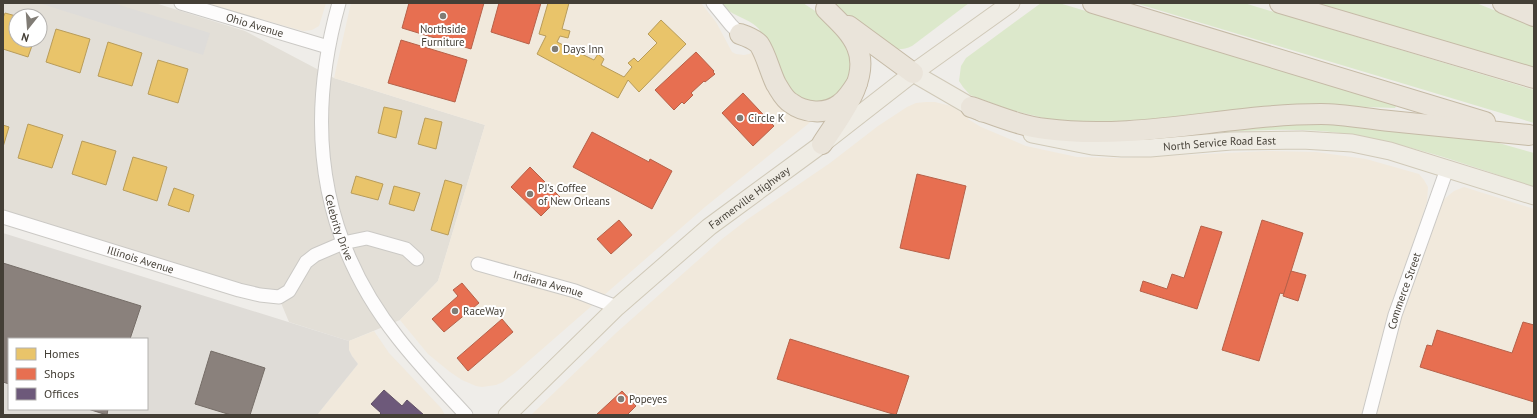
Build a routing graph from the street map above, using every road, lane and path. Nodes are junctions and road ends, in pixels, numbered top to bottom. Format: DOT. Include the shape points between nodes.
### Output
graph roads {
  1 [pos="181,3"];
  2 [pos="339,3"];
  3 [pos="713,3"];
  4 [pos="1011,3"];
  5 [pos="1093,3"];
  6 [pos="1280,3"];
  7 [pos="1504,3"];
  8 [pos="822,6"];
  9 [pos="1534,16"];
  10 [pos="740,34"];
  11 [pos="328,47"];
  12 [pos="913,73"];
  13 [pos="1534,78"];
  14 [pos="857,83"];
  15 [pos="970,107"];
  16 [pos="1532,136"];
  17 [pos="822,144"];
  18 [pos="1447,169"];
  19 [pos="1534,196"];
  20 [pos="3,217"];
  21 [pos="343,243"];
  22 [pos="417,259"];
  23 [pos="478,264"];
  24 [pos="617,307"];
  25 [pos="466,415"];
  26 [pos="507,415"];
  27 [pos="1369,415"];
  1 -- 11 [label="street, Ohio Avenue"];
  2 -- 11 [label="street, Celebrity Drive"];
  3 -- 10 [label="street"];
  4 -- 12 [label="main road, Farmerville Highway"];
  5 -- 16 [label="highway"];
  6 -- 13 [label="highway"];
  7 -- 9 [label="highway"];
  8 -- 12 [label="highway"];
  8 -- 14 [label="highway" via="857,46 861,58 861,71"];
  10 -- 14 [label="highway" via="758,43 775,83 783,95 797,107 815,111 833,109 848,96"];
  11 -- 21 [label="street, Celebrity Drive" via="321,97 322,158 330,200"];
  12 -- 15 [label="main road, North Service Road East"];
  12 -- 17 [label="main road, Farmerville Highway"];
  14 -- 17 [label="highway"];
  15 -- 16 [label="highway" via="1019,123 1071,131 1162,129 1283,115 1323,114"];
  15 -- 18 [label="main road, North Service Road East" via="1023,132 1092,146 1150,148 1231,141 1309,140 1352,143 1390,151"];
  17 -- 24 [label="main road, Farmerville Highway" via="709,227"];
  18 -- 19 [label="main road, North Service Road East"];
  18 -- 27 [label="street, Commerce Street" via="1393,322"];
  20 -- 21 [label="street, Illinois Avenue" via="239,290 279,297 289,291 306,262"];
  21 -- 22 [label="street" via="367,238 406,249"];
  21 -- 25 [label="street, Celebrity Drive" via="370,296 394,332"];
  23 -- 24 [label="street, Indiana Avenue" via="575,291"];
  24 -- 26 [label="main road, Farmerville Highway"];
}
